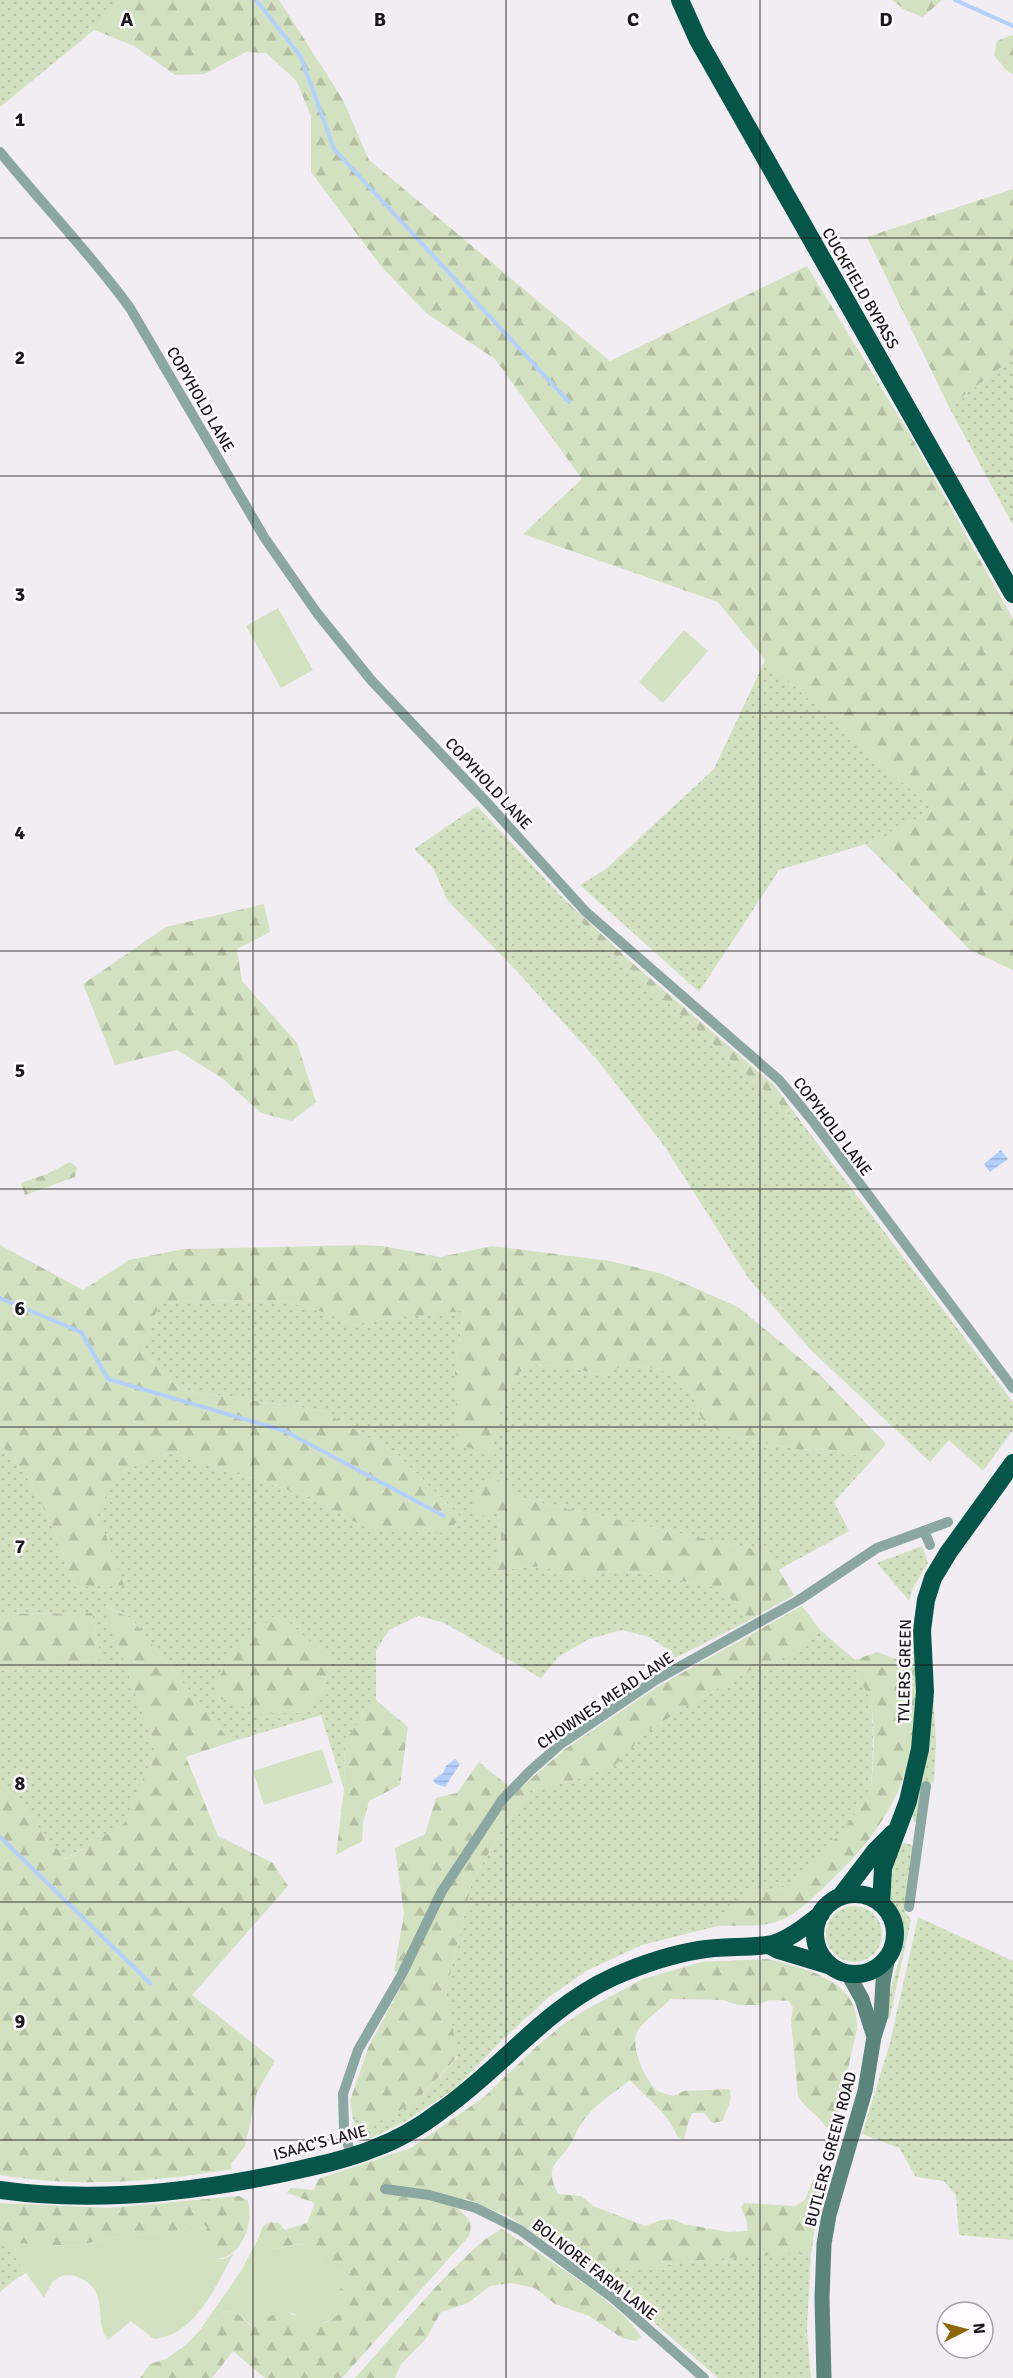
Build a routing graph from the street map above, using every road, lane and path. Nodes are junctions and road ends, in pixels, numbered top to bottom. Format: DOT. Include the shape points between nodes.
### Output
graph roads {
  1 [pos="680,0"];
  2 [pos="0,152"];
  3 [pos="1013,594"];
  4 [pos="1013,1388"];
  5 [pos="1013,1463"];
  6 [pos="948,1522"];
  7 [pos="924,1531"];
  8 [pos="930,1545"];
  9 [pos="927,1786"];
  10 [pos="897,1830"];
  11 [pos="919,1840"];
  12 [pos="840,1898"];
  13 [pos="881,1904"];
  14 [pos="909,1907"];
  15 [pos="821,1914"];
  16 [pos="769,1945"];
  17 [pos="888,1957"];
  18 [pos="839,1970"];
  19 [pos="874,2037"];
  20 [pos="351,2157"];
  21 [pos="386,2189"];
  22 [pos="0,2190"];
  23 [pos="704,2378"];
  24 [pos="824,2378"];
  1 -- 3 [label="highway, CUCKFIELD BYPASS" via="698,40"];
  2 -- 4 [label="street, COPYHOLD LANE" via="130,308 264,537 364,672 586,912 779,1080"];
  5 -- 10 [label="highway, TYLERS GREEN" via="948,1553 926,1600 922,1630 923,1725 914,1779"];
  6 -- 7 [label="street, CHOWNES MEAD LANE"];
  7 -- 8 [label="street"];
  7 -- 20 [label="street, CHOWNES MEAD LANE" via="877,1548 799,1600 654,1681 562,1743 502,1800 442,1891 401,1976 358,2050 343,2094 344,2128"];
  9 -- 11 [label="street"];
  10 -- 11 [label="street"];
  10 -- 12 [label="highway, TYLERS GREEN" via="876,1850"];
  10 -- 13 [label="highway, TYLERS GREEN" via="880,1878"];
  11 -- 14 [label="street"];
  12 -- 13 [label="highway" via="861,1895"];
  12 -- 15 [label="highway"];
  13 -- 17 [label="highway" via="894,1923 894,1946"];
  15 -- 16 [label="highway, ISAAC'S LANE" via="806,1927"];
  15 -- 18 [label="highway" via="816,1936 823,1958"];
  16 -- 18 [label="highway, ISAAC'S LANE"];
  16 -- 20 [label="highway, ISAAC'S LANE" via="699,1950 610,1978 546,2019 472,2088 441,2111 412,2131"];
  17 -- 18 [label="highway" via="871,1971"];
  17 -- 19 [label="main road, BUTLERS GREEN ROAD" via="881,2015"];
  18 -- 19 [label="main road, BUTLERS GREEN ROAD" via="862,1999"];
  19 -- 24 [label="main road, BUTLERS GREEN ROAD" via="865,2091 824,2244"];
  20 -- 22 [label="highway, ISAAC'S LANE" via="186,2190 58,2195"];
  21 -- 23 [label="street, BOLNORE FARM LANE" via="429,2195 476,2208 520,2230 613,2298"];
}
